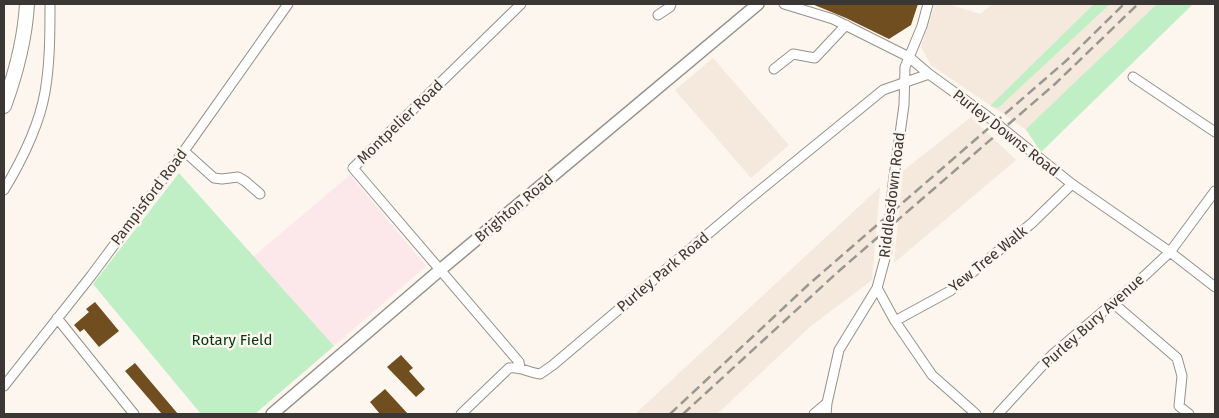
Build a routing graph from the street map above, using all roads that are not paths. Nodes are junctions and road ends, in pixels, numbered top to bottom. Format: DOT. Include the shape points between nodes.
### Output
graph roads {
  1 [pos="27,4"];
  2 [pos="50,4"];
  3 [pos="288,4"];
  4 [pos="521,4"];
  5 [pos="671,4"];
  6 [pos="758,4"];
  7 [pos="784,4"];
  8 [pos="928,4"];
  9 [pos="658,15"];
  10 [pos="846,26"];
  11 [pos="909,57"];
  12 [pos="774,69"];
  13 [pos="929,74"];
  14 [pos="1134,78"];
  15 [pos="905,82"];
  16 [pos="4,106"];
  17 [pos="1215,132"];
  18 [pos="184,151"];
  19 [pos="1072,184"];
  20 [pos="4,190"];
  21 [pos="1215,190"];
  22 [pos="260,194"];
  23 [pos="1170,252"];
  24 [pos="440,270"];
  25 [pos="1215,287"];
  26 [pos="877,288"];
  27 [pos="1113,303"];
  28 [pos="57,318"];
  29 [pos="895,321"];
  30 [pos="520,368"];
  31 [pos="4,386"];
  32 [pos="827,403"];
  33 [pos="134,414"];
  34 [pos="272,414"];
  35 [pos="461,414"];
  36 [pos="814,414"];
  37 [pos="826,414"];
  38 [pos="976,414"];
  39 [pos="998,414"];
  40 [pos="1189,414"];
  1 -- 16 [label="highway" via="20,52"];
  2 -- 20 [label="street" via="45,92 32,136"];
  3 -- 18 [label="street, Pampisford Road"];
  4 -- 24 [label="street, Montpelier Road" via="353,168"];
  5 -- 9 [label="street"];
  6 -- 24 [label="main road, Brighton Road"];
  7 -- 10 [label="street, Purley Downs Road"];
  8 -- 11 [label="street, Riddlesdown Road"];
  10 -- 11 [label="street, Purley Downs Road"];
  10 -- 12 [label="street" via="815,58 793,54"];
  11 -- 13 [label="street, Purley Downs Road"];
  11 -- 15 [label="street, Riddlesdown Road"];
  13 -- 15 [label="street"];
  13 -- 19 [label="street, Purley Downs Road"];
  14 -- 17 [label="street"];
  15 -- 26 [label="street, Riddlesdown Road" via="887,251"];
  15 -- 30 [label="street, Purley Park Road" via="876,96 747,200 553,365 540,374"];
  18 -- 22 [label="street" via="214,178 238,177"];
  18 -- 28 [label="street, Pampisford Road"];
  19 -- 23 [label="street, Purley Downs Road"];
  19 -- 29 [label="street, Yew Tree Walk" via="1032,223 950,291"];
  21 -- 23 [label="street, Purley Bury Avenue"];
  23 -- 25 [label="street, Purley Downs Road"];
  23 -- 27 [label="street, Purley Bury Avenue"];
  24 -- 30 [label="street" via="519,362"];
  24 -- 34 [label="main road, Brighton Road"];
  26 -- 29 [label="street"];
  26 -- 32 [label="street, Riddlesdown Road" via="840,350"];
  27 -- 39 [label="street, Purley Bury Avenue" via="1052,355"];
  27 -- 40 [label="street" via="1177,358 1182,376 1179,406"];
  28 -- 31 [label="street, Pampisford Road"];
  28 -- 33 [label="street"];
  29 -- 38 [label="street" via="932,375"];
  30 -- 35 [label="street" via="509,368"];
  32 -- 36 [label="street"];
  32 -- 37 [label="street, Riddlesdown Road"];
}
